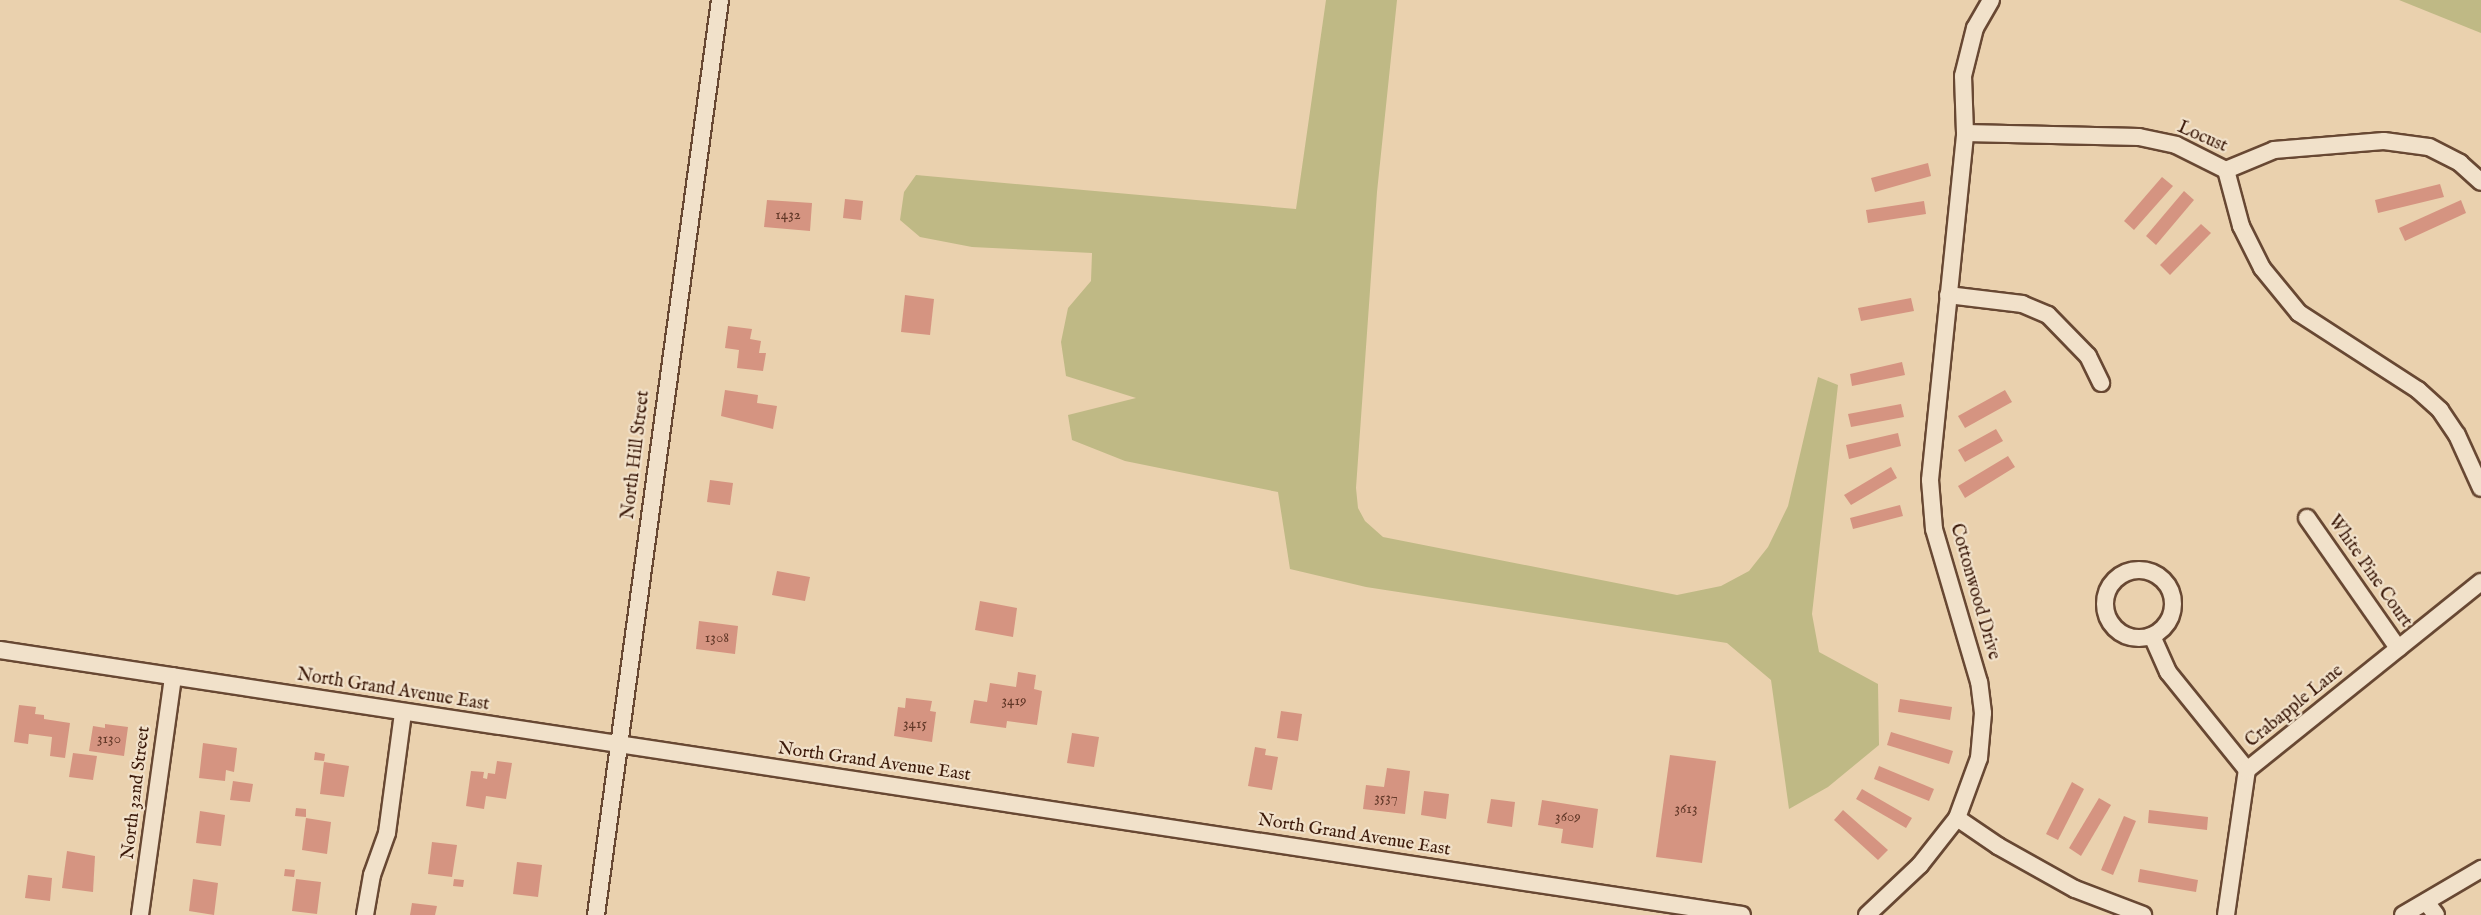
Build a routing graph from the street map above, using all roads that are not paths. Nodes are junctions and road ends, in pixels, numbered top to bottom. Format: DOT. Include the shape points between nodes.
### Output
graph roads {
  1 [pos="720,0"];
  2 [pos="1991,0"];
  3 [pos="1965,133"];
  4 [pos="2226,170"];
  5 [pos="2481,182"];
  6 [pos="1948,295"];
  7 [pos="2101,382"];
  8 [pos="2481,488"];
  9 [pos="2307,518"];
  10 [pos="2481,582"];
  11 [pos="2152,636"];
  12 [pos="2398,648"];
  13 [pos="0,650"];
  14 [pos="173,676"];
  15 [pos="403,713"];
  16 [pos="620,746"];
  17 [pos="2247,770"];
  18 [pos="1957,818"];
  19 [pos="2481,869"];
  20 [pos="2431,908"];
  21 [pos="140,915"];
  22 [pos="365,915"];
  23 [pos="596,915"];
  24 [pos="1742,915"];
  25 [pos="1867,915"];
  26 [pos="2143,915"];
  27 [pos="2226,915"];
  28 [pos="2403,915"];
  1 -- 16 [label="street, North Hill Street"];
  2 -- 3 [label="street, Cottonwood Drive" via="1975,28 1963,76"];
  3 -- 4 [label="street, Locust" via="2139,137 2176,145"];
  3 -- 6 [label="street, Cottonwood Drive"];
  4 -- 5 [label="street, Locust" via="2274,150 2384,141 2429,147 2460,163"];
  4 -- 8 [label="street" via="2241,226 2262,268 2299,313 2418,390 2440,410 2457,435"];
  6 -- 7 [label="street" via="2022,304 2048,315 2088,356"];
  6 -- 18 [label="street, Cottonwood Drive" via="1930,480 1934,529 1979,682 1983,713 1979,758"];
  9 -- 12 [label="street, White Pine Court"];
  10 -- 12 [label="street, Crabapple Lane"];
  11 -- 11 [label="street" via="2171,619 2174,600 2170,587 2159,575 2144,569 2120,575 2107,591 2105,609 2109,622 2122,634 2136,639"];
  11 -- 17 [label="street" via="2168,672"];
  12 -- 17 [label="street, Crabapple Lane"];
  13 -- 14 [label="street, North Grand Avenue East"];
  14 -- 15 [label="street, North Grand Avenue East"];
  14 -- 21 [label="street, North 32nd Street"];
  15 -- 16 [label="street, North Grand Avenue East"];
  15 -- 22 [label="street" via="387,832 372,875"];
  16 -- 23 [label="street, North Hill Street"];
  16 -- 24 [label="street, North Grand Avenue East" via="1096,814"];
  17 -- 27 [label="street, Crabapple Lane"];
  18 -- 25 [label="street, Cottonwood Drive" via="1920,865"];
  18 -- 26 [label="street" via="2075,889"];
  19 -- 20 [label="street"];
  20 -- 28 [label="street"];
}
